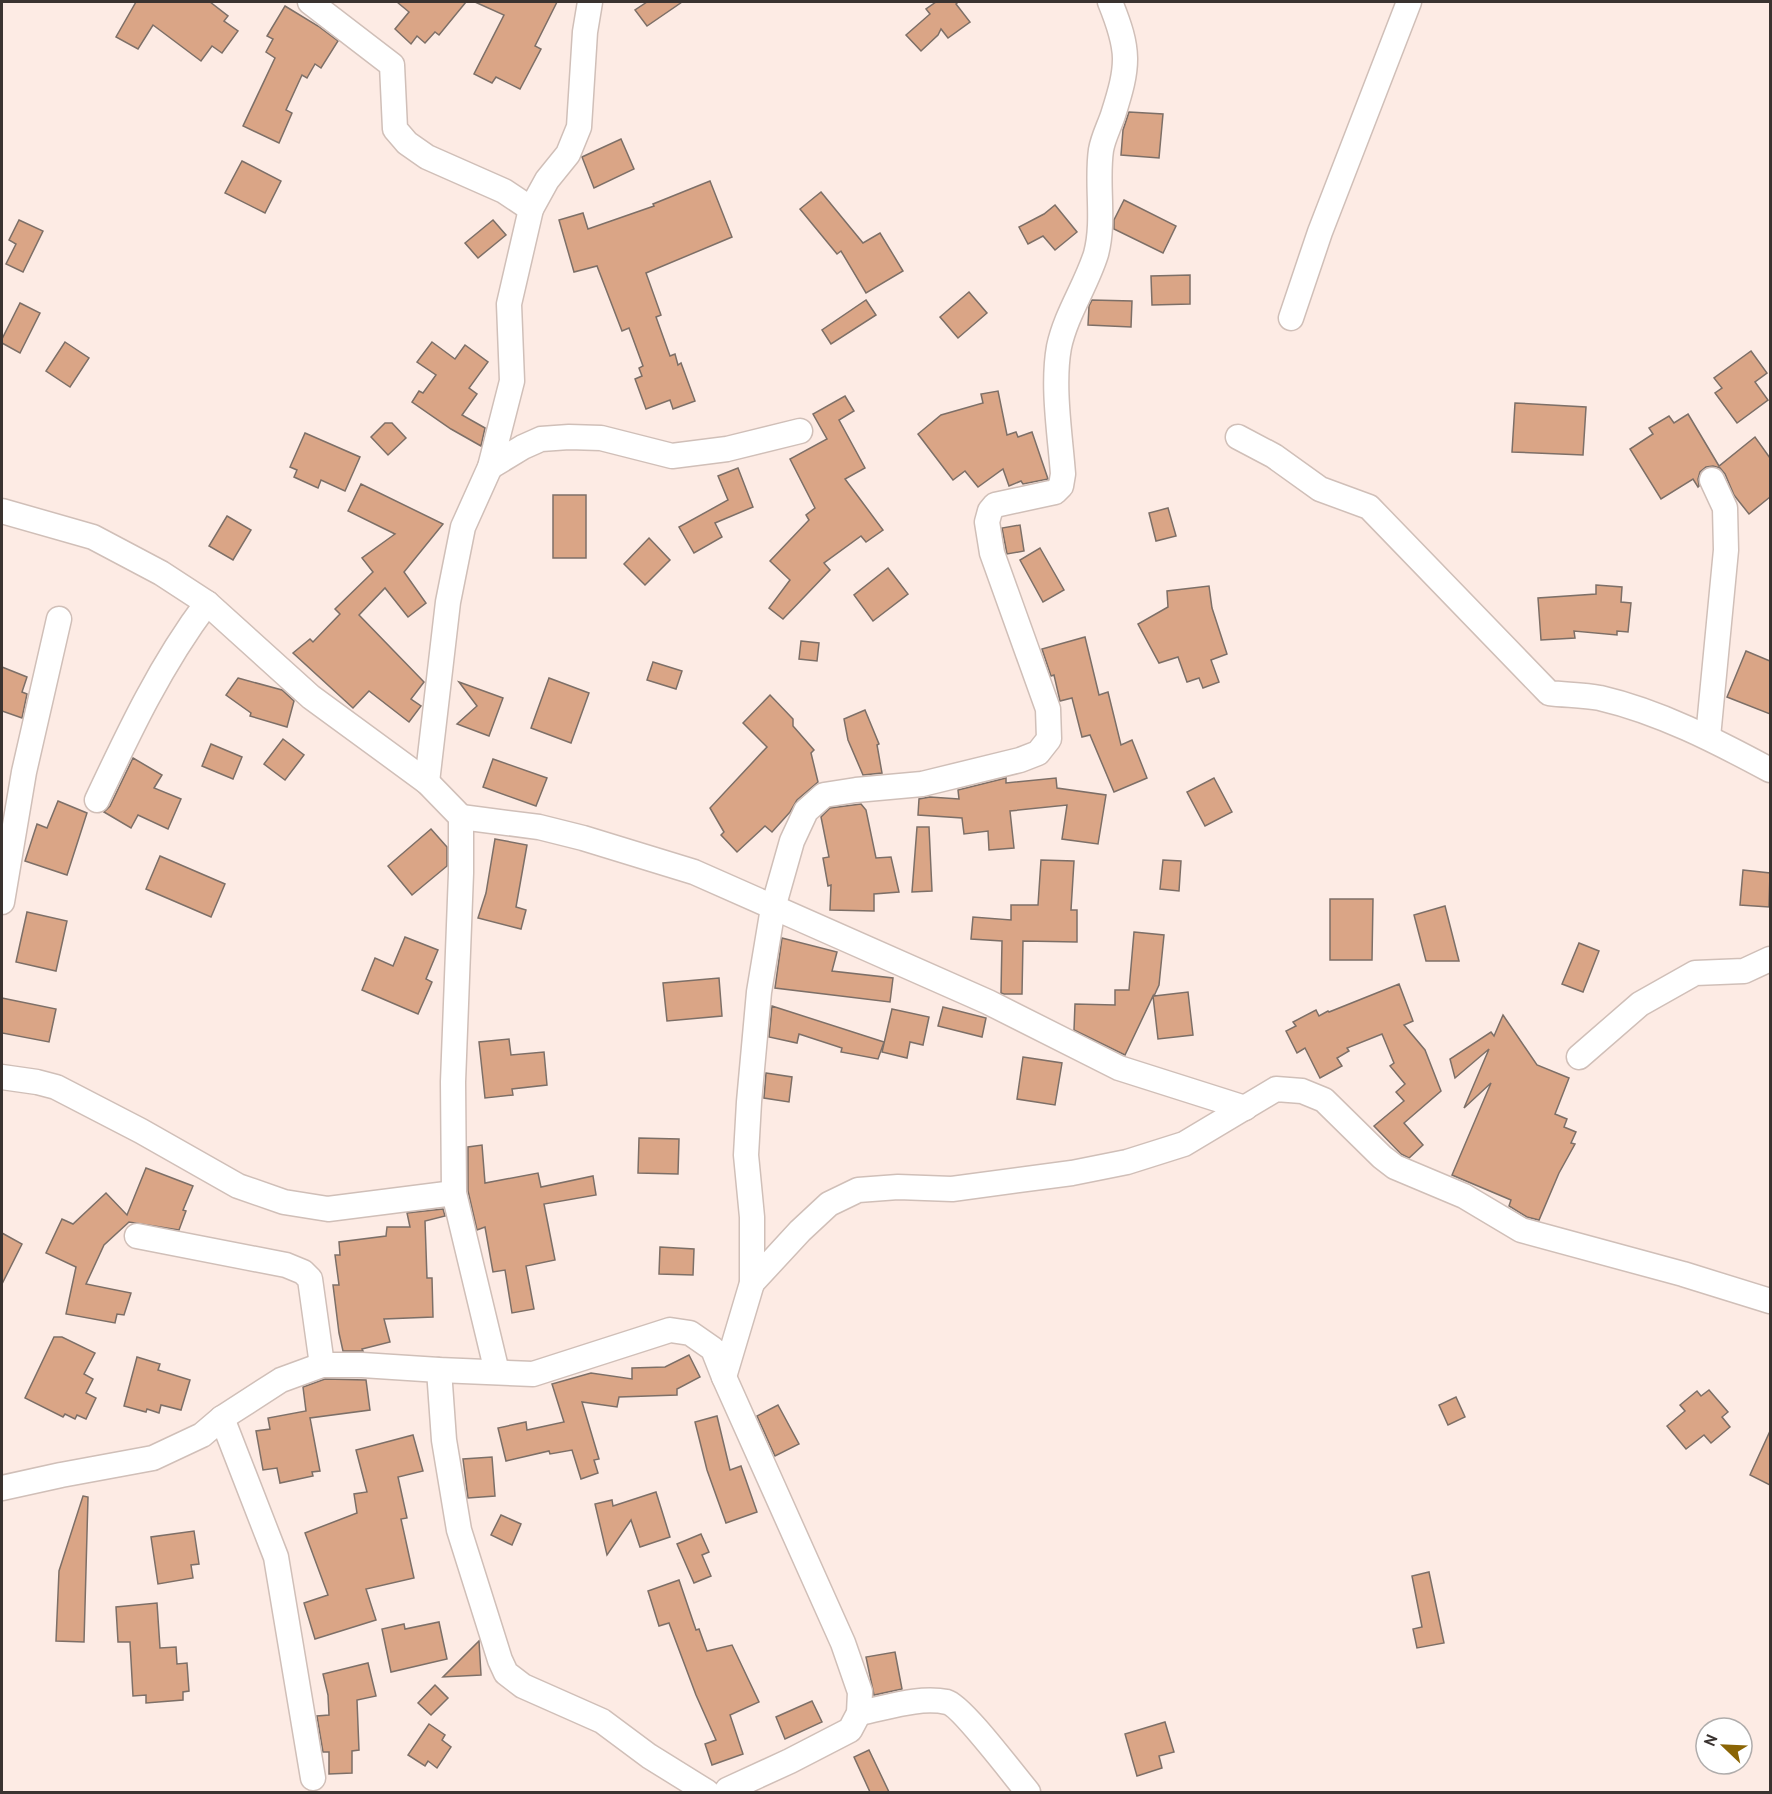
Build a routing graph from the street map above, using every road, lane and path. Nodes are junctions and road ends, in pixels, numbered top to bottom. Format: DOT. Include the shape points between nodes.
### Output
graph roads {
  1 [pos="310,2"];
  2 [pos="590,2"];
  3 [pos="1110,2"];
  4 [pos="1409,2"];
  5 [pos="531,209"];
  6 [pos="1291,318"];
  7 [pos="800,431"];
  8 [pos="1238,437"];
  9 [pos="490,467"];
  10 [pos="1712,480"];
  11 [pos="2,511"];
  12 [pos="207,603"];
  13 [pos="59,620"];
  14 [pos="1708,737"];
  15 [pos="1770,770"];
  16 [pos="427,782"];
  17 [pos="97,800"];
  18 [pos="461,817"];
  19 [pos="2,902"];
  20 [pos="773,908"];
  21 [pos="1770,959"];
  22 [pos="1579,1058"];
  23 [pos="2,1077"];
  24 [pos="1245,1108"];
  25 [pos="454,1193"];
  26 [pos="137,1236"];
  27 [pos="752,1283"];
  28 [pos="1770,1301"];
  29 [pos="322,1365"];
  30 [pos="439,1370"];
  31 [pos="497,1372"];
  32 [pos="724,1377"];
  33 [pos="222,1418"];
  34 [pos="2,1488"];
  35 [pos="859,1713"];
  36 [pos="313,1778"];
  37 [pos="707,1792"];
  38 [pos="726,1792"];
  39 [pos="1028,1792"];
  1 -- 5 [label="street" via="392,65 395,129 407,143 427,157 504,191"];
  2 -- 5 [label="street" via="579,127 568,154"];
  3 -- 20 [label="street" via="1122,32 1124,80 1101,148 1096,253 1067,318 1059,347 1061,486 1055,492 995,505 987,522 992,553 1048,709 1049,739 1038,753 922,784 824,795 806,810 792,841"];
  4 -- 6 [label="street"];
  5 -- 9 [label="street" via="510,304 512,381"];
  7 -- 9 [label="street" via="727,449 672,456 601,438 541,439"];
  8 -- 14 [label="street" via="1274,456 1320,489 1369,507 1549,693 1630,706"];
  9 -- 16 [label="street" via="463,526 448,602"];
  10 -- 14 [label="street" via="1725,508 1726,550"];
  11 -- 12 [label="street" via="93,537"];
  12 -- 16 [label="street" via="310,697"];
  12 -- 17 [label="street" via="163,668"];
  13 -- 19 [label="street" via="24,772"];
  14 -- 15 [label="street"];
  16 -- 18 [label="street"];
  18 -- 20 [label="street" via="539,828 594,841 694,872"];
  18 -- 25 [label="street" via="453,1082"];
  20 -- 24 [label="street" via="988,1002 1119,1068"];
  20 -- 27 [label="street" via="759,992 746,1155 752,1217"];
  21 -- 22 [label="street" via="1744,972 1695,973 1640,1004"];
  23 -- 25 [label="street" via="56,1087 238,1186 284,1202 328,1209"];
  24 -- 27 [label="street" via="1184,1144 1127,1162 952,1189 858,1190 829,1204"];
  24 -- 28 [label="street" via="1276,1089 1302,1091 1324,1100 1395,1167 1464,1196 1521,1230"];
  25 -- 31 [label="street"];
  26 -- 29 [label="street" via="286,1265 303,1272 310,1279"];
  27 -- 32 [label="street"];
  29 -- 30 [label="street"];
  29 -- 33 [label="street" via="281,1380"];
  30 -- 31 [label="street"];
  30 -- 37 [label="street" via="444,1440 459,1530 506,1672 523,1686 602,1721"];
  31 -- 32 [label="street" via="533,1374 670,1330 690,1333 713,1350"];
  32 -- 35 [label="street" via="843,1643 860,1692"];
  33 -- 34 [label="street" via="202,1435 153,1458"];
  33 -- 36 [label="street" via="276,1557"];
  35 -- 38 [label="street" via="850,1730"];
  35 -- 39 [label="street" via="927,1700 950,1703"];
}
